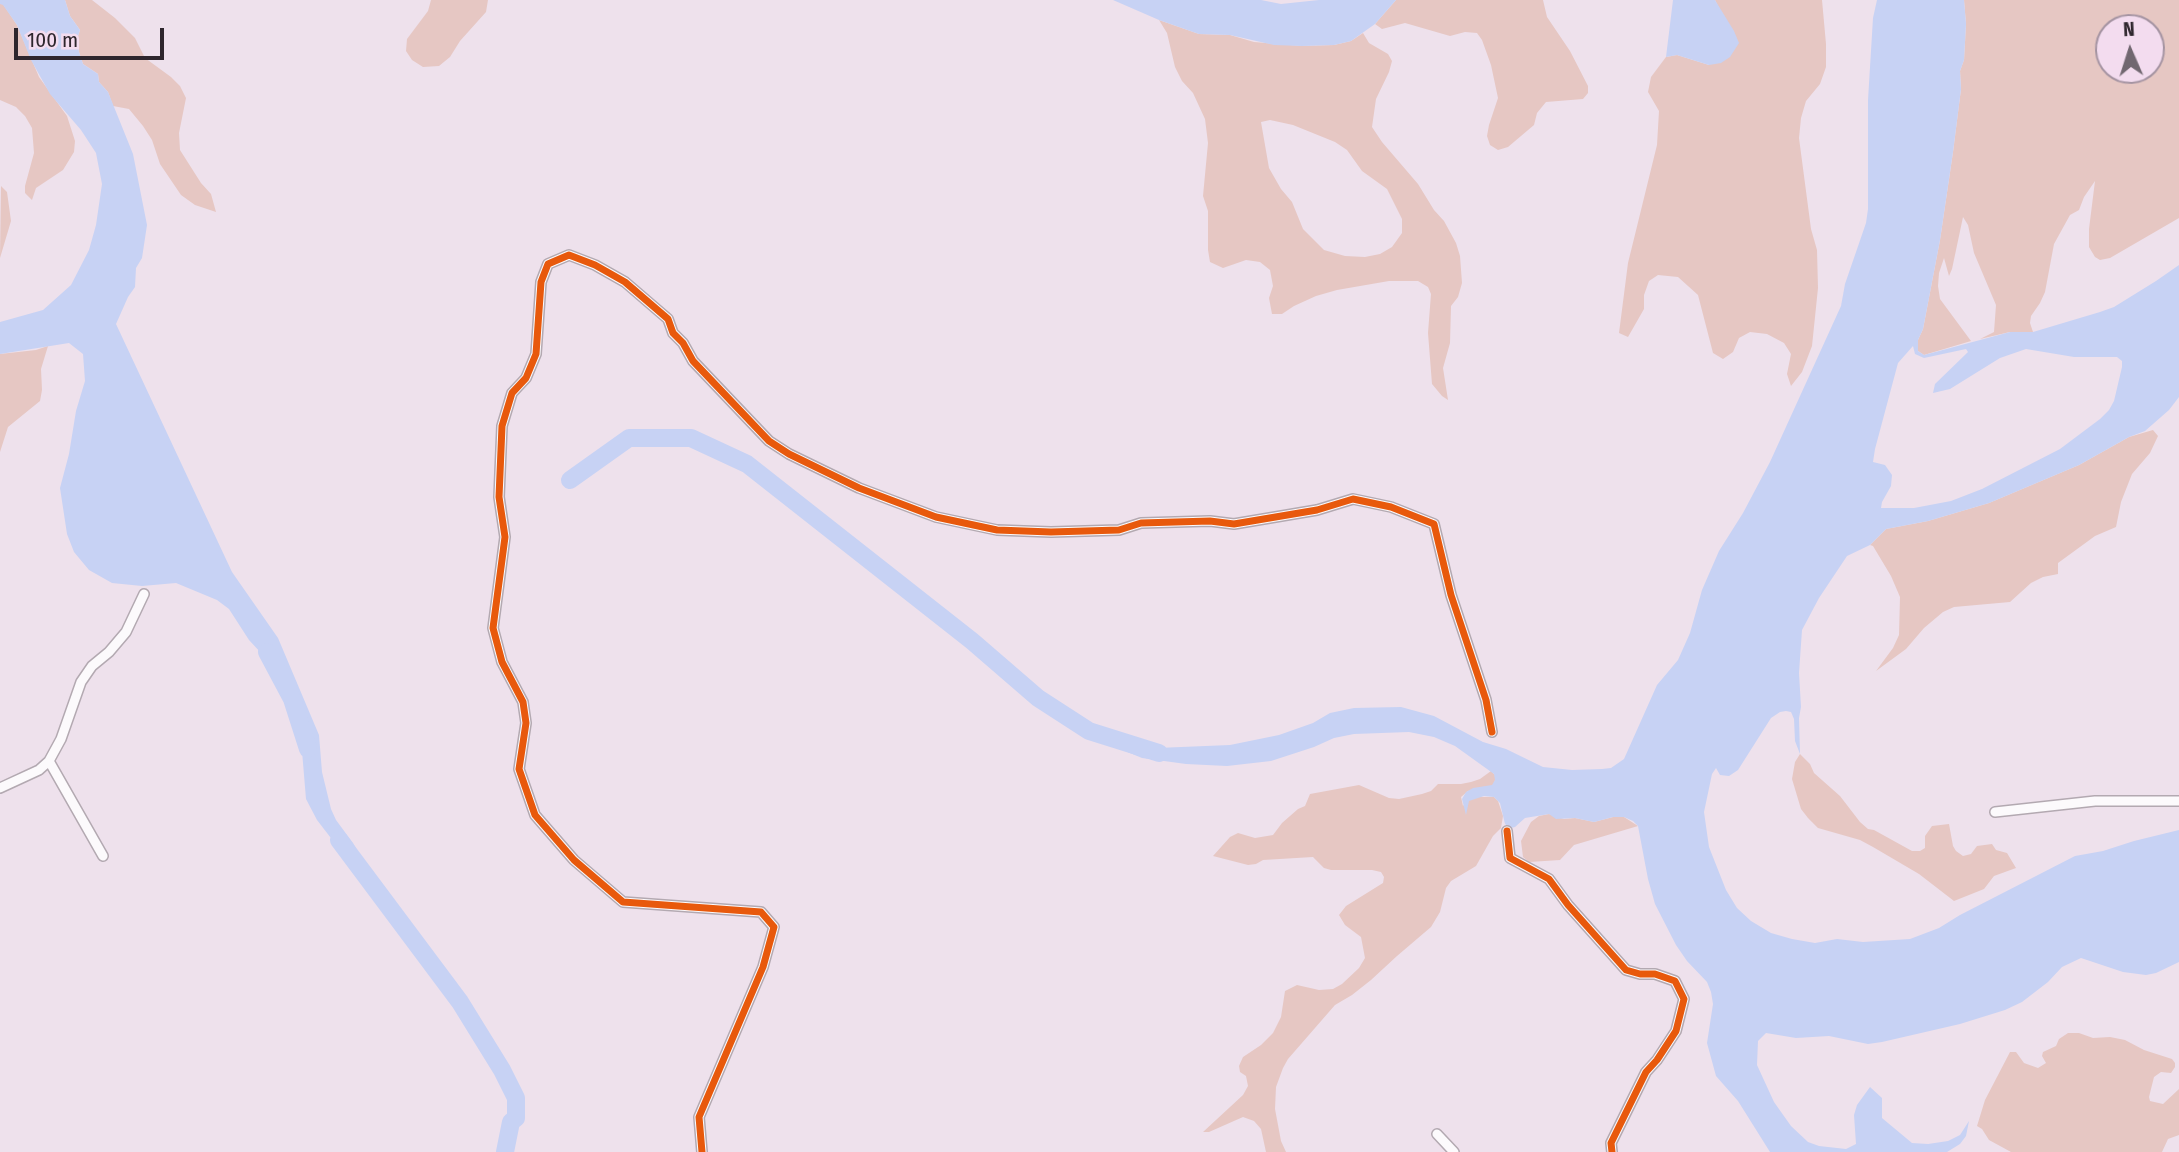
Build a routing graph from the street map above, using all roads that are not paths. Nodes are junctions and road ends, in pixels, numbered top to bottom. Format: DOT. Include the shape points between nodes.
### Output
graph roads {
  1 [pos="144,594"];
  2 [pos="1492,732"];
  3 [pos="49,761"];
  4 [pos="0,788"];
  5 [pos="2179,801"];
  6 [pos="1995,812"];
  7 [pos="1507,831"];
  8 [pos="103,856"];
  9 [pos="1437,1134"];
  10 [pos="702,1152"];
  11 [pos="1454,1152"];
  12 [pos="1612,1152"];
  1 -- 3 [label="street" via="126,632 81,682"];
  2 -- 10 [label="street" via="1434,524 1391,507 1353,499 1234,524 1141,523 1119,530 997,530 936,517 859,488 769,441 693,361 668,319 625,282 569,255 548,264 541,282 536,354 526,378 512,393 502,426 499,497 505,537 493,628 502,662 523,702 526,723 519,769 535,815 574,860 623,902 761,912 774,927 763,967 699,1117"];
  3 -- 4 [label="street"];
  3 -- 8 [label="street"];
  5 -- 6 [label="street" via="2095,801"];
  7 -- 12 [label="street" via="1510,858 1549,879 1626,970 1675,981 1684,999 1676,1031 1646,1072 1611,1143"];
  9 -- 11 [label="street"];
}
